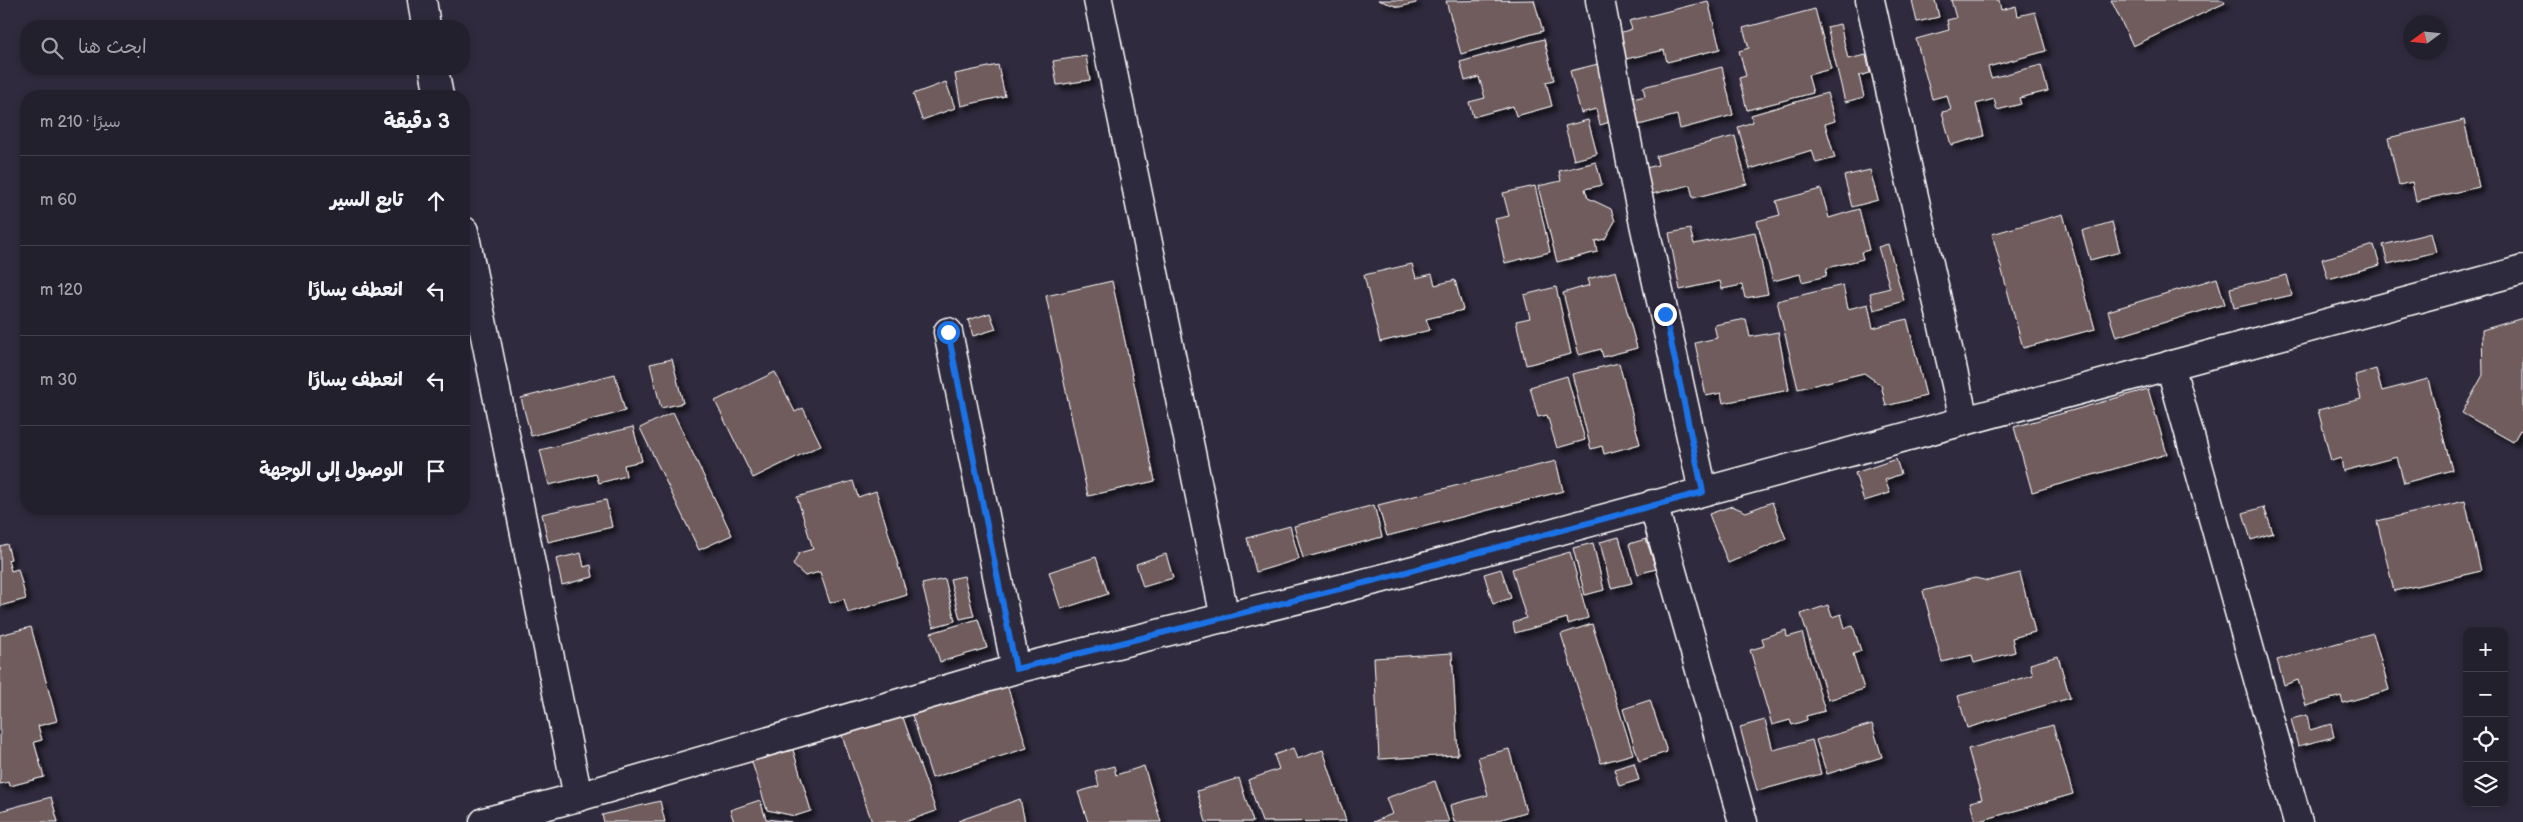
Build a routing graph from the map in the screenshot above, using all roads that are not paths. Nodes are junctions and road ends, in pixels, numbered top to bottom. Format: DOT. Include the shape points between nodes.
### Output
graph roads {
  1 [pos="422,0"];
  2 [pos="1098,0"];
  3 [pos="1600,0"];
  4 [pos="1870,0"];
  5 [pos="425,20"];
  6 [pos="435,75"];
  7 [pos="438,90"];
  8 [pos="470,260"];
  9 [pos="2523,270"];
  10 [pos="948,332"];
  11 [pos="2170,365"];
  12 [pos="1964,420"];
  13 [pos="1703,492"];
  14 [pos="1653,504"];
  15 [pos="1224,618"];
  16 [pos="1016,669"];
  17 [pos="578,797"];
  18 [pos="484,822"];
  19 [pos="1743,822"];
  20 [pos="2298,822"];
  1 -- 5 [label="street"];
  2 -- 15 [label="street"];
  3 -- 13 [label="street" via="1635,183"];
  4 -- 12 [label="street"];
  6 -- 7 [label="street"];
  8 -- 17 [label="street"];
  9 -- 11 [label="street"];
  10 -- 16 [label="street"];
  11 -- 12 [label="street"];
  11 -- 20 [label="street"];
  12 -- 13 [label="street"];
  13 -- 14 [label="street"];
  14 -- 15 [label="street"];
  14 -- 19 [label="street"];
  15 -- 16 [label="street"];
  16 -- 17 [label="street"];
  17 -- 18 [label="street"];
}
